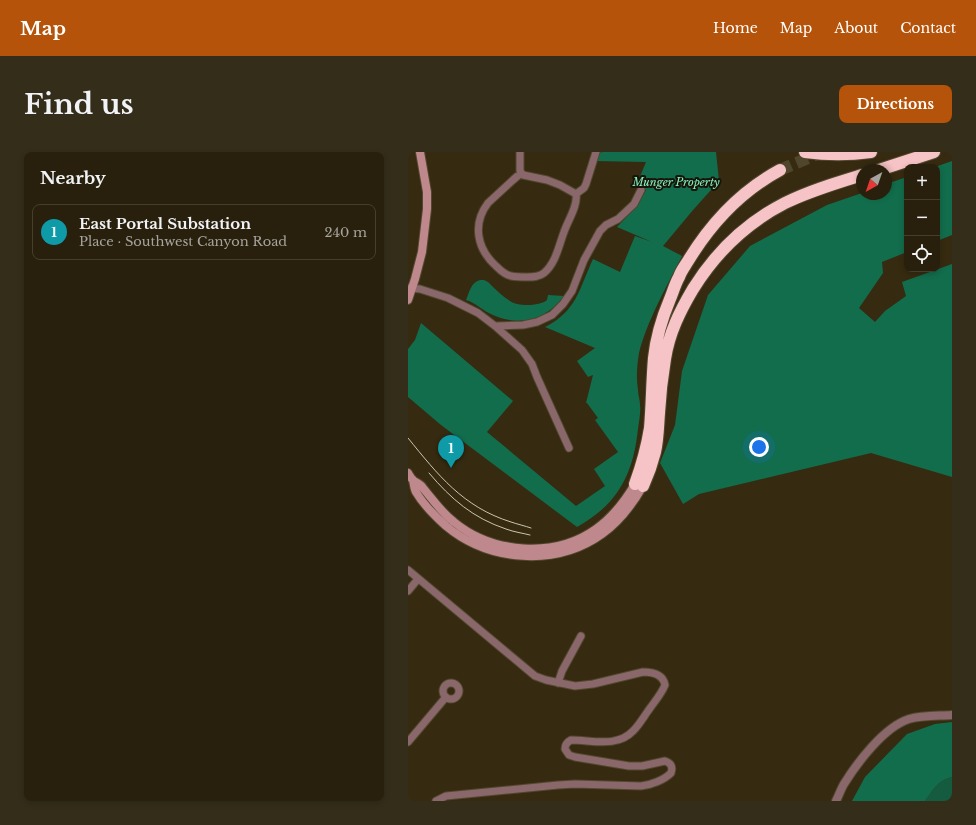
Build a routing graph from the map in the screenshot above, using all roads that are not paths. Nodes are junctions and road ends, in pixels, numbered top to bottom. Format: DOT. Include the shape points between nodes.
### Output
graph roads {
  1 [pos="420,152"];
  2 [pos="520,152"];
  3 [pos="596,152"];
  4 [pos="805,152"];
  5 [pos="871,152"];
  6 [pos="934,152"];
  7 [pos="892,166"];
  8 [pos="780,170"];
  9 [pos="521,173"];
  10 [pos="856,177"];
  11 [pos="641,190"];
  12 [pos="576,194"];
  13 [pos="409,293"];
  14 [pos="495,326"];
  15 [pos="569,448"];
  16 [pos="410,477"];
  17 [pos="640,481"];
  18 [pos="408,570"];
  19 [pos="418,579"];
  20 [pos="408,591"];
  21 [pos="581,636"];
  22 [pos="558,683"];
  23 [pos="446,697"];
  24 [pos="952,715"];
  25 [pos="408,742"];
  26 [pos="436,801"];
  27 [pos="836,801"];
  1 -- 13 [label="main road" via="427,201 422,252"];
  2 -- 9 [label="street"];
  3 -- 12 [label="street" via="586,184"];
  4 -- 5 [label="highway"];
  6 -- 7 [label="highway"];
  8 -- 17 [label="highway" via="752,187 715,222 679,276 657,337 650,426"];
  9 -- 12 [label="street" via="547,180"];
  9 -- 12 [label="street" via="488,203 478,224 480,243 486,255 498,269 508,275 534,277 548,269 576,204"];
  10 -- 17 [label="highway" via="796,198 774,209 735,237 709,266 676,319 668,340 661,382 655,453 649,472"];
  11 -- 14 [label="street" via="634,204 600,231 584,260 572,292 552,315 523,325"];
  13 -- 14 [label="street" via="448,298 478,313"];
  14 -- 15 [label="street" via="530,359"];
  16 -- 17 [label="main road" via="416,491 430,510 458,535 493,551 527,556 562,552 594,539 610,528 631,506"];
  18 -- 19 [label="street"];
  19 -- 20 [label="street"];
  19 -- 22 [label="street" via="533,675"];
  21 -- 22 [label="street"];
  22 -- 26 [label="street" via="585,686 643,672 655,673 663,678 665,685 662,691 627,737 608,742 571,740 565,749 575,757 629,766 665,761 671,764 671,773 654,783 641,786 564,784 446,796"];
  23 -- 25 [label="street"];
  24 -- 27 [label="street" via="921,716 893,728 859,763"];
}
